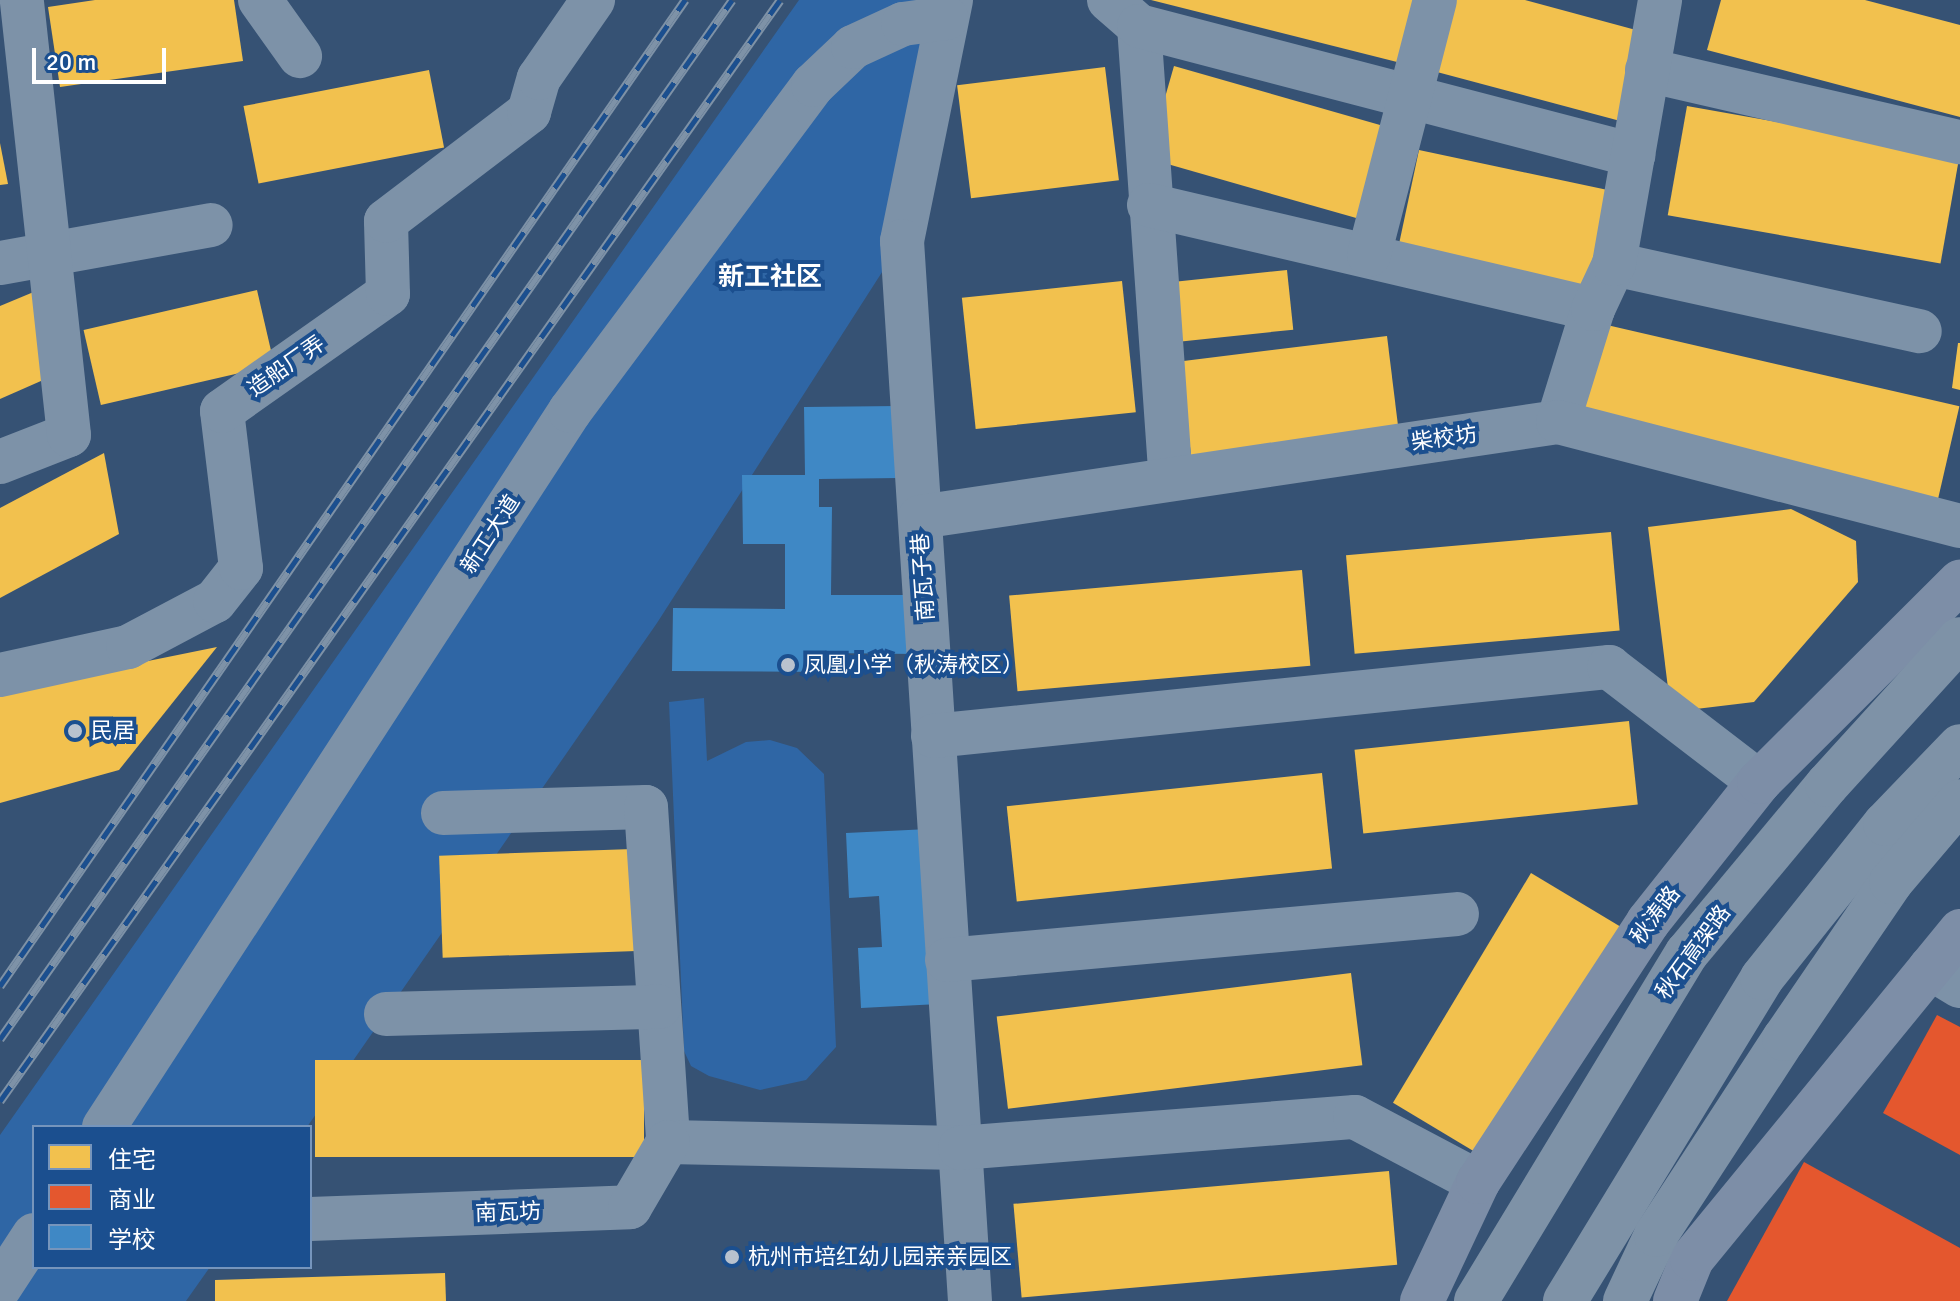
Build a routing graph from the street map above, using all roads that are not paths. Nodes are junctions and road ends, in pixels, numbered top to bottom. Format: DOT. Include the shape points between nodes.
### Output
graph roads {
  1 [pos="22,0"];
  2 [pos="260,0"];
  3 [pos="593,0"];
  4 [pos="1435,0"];
  5 [pos="1660,0"];
  6 [pos="949,9"];
  7 [pos="1124,13"];
  8 [pos="300,56"];
  9 [pos="1647,70"];
  10 [pos="1410,97"];
  11 [pos="1960,142"];
  12 [pos="1633,155"];
  13 [pos="1149,205"];
  14 [pos="211,225"];
  15 [pos="50,254"];
  16 [pos="1369,255"];
  17 [pos="0,263"];
  18 [pos="1614,264"];
  19 [pos="1593,309"];
  20 [pos="1920,331"];
  21 [pos="1558,422"];
  22 [pos="0,462"];
  23 [pos="1171,478"];
  24 [pos="920,517"];
  25 [pos="1960,526"];
  26 [pos="1960,582"];
  27 [pos="1960,639"];
  28 [pos="0,675"];
  29 [pos="933,736"];
  30 [pos="1960,746"];
  31 [pos="1759,782"];
  32 [pos="1960,801"];
  33 [pos="443,813"];
  34 [pos="1457,914"];
  35 [pos="1960,931"];
  36 [pos="947,960"];
  37 [pos="1945,977"];
  38 [pos="659,1007"];
  39 [pos="386,1014"];
  40 [pos="105,1125"];
  41 [pos="668,1142"];
  42 [pos="960,1148"];
  43 [pos="1478,1182"];
  44 [pos="312,1219"];
  45 [pos="32,1238"];
  46 [pos="0,1287"];
  47 [pos="970,1301"];
  48 [pos="1422,1301"];
  49 [pos="1476,1301"];
  50 [pos="1565,1301"];
  51 [pos="1625,1301"];
  52 [pos="1675,1301"];
  1 -- 15 [label="street"];
  2 -- 8 [label="street"];
  3 -- 28 [label="street, 造船厂弄" via="539,78 529,112 386,221 388,294 222,411 241,568 215,601 128,647"];
  4 -- 10 [label="street"];
  5 -- 9 [label="street"];
  6 -- 24 [label="street, 南瓦子巷" via="902,241"];
  6 -- 40 [label="street, 新工大道" via="853,47 813,85 570,411"];
  7 -- 10 [label="street"];
  7 -- 13 [label="street"];
  9 -- 11 [label="street"];
  9 -- 12 [label="street"];
  10 -- 12 [label="street"];
  10 -- 16 [label="street"];
  12 -- 18 [label="street"];
  13 -- 16 [label="street"];
  13 -- 23 [label="street"];
  14 -- 15 [label="street"];
  15 -- 17 [label="street"];
  15 -- 22 [label="street" via="69,435"];
  16 -- 19 [label="street"];
  18 -- 19 [label="street"];
  18 -- 20 [label="street"];
  19 -- 21 [label="street"];
  21 -- 23 [label="street, 柴校坊"];
  21 -- 25 [label="street, 柴校坊"];
  23 -- 24 [label="street, 柴校坊"];
  24 -- 29 [label="street, 南瓦子巷"];
  26 -- 31 [label="main road, 秋涛路"];
  27 -- 49 [label="highway, 秋石高架路" via="1827,785 1687,953"];
  29 -- 31 [label="street" via="1609,667"];
  29 -- 36 [label="street, 南瓦子巷"];
  30 -- 50 [label="highway" via="1885,824 1762,978"];
  31 -- 43 [label="main road, 秋涛路" via="1648,922"];
  32 -- 51 [label="highway" via="1891,882 1792,1026 1656,1235"];
  33 -- 38 [label="street" via="646,807"];
  34 -- 36 [label="street"];
  35 -- 37 [label="main road"];
  36 -- 42 [label="street, 南瓦子巷"];
  37 -- 52 [label="main road" via="1692,1259"];
  38 -- 39 [label="street"];
  38 -- 41 [label="street"];
  41 -- 42 [label="street"];
  41 -- 44 [label="street, 南瓦坊" via="630,1207"];
  42 -- 43 [label="street" via="1355,1117"];
  42 -- 47 [label="street, 南瓦子巷"];
  43 -- 48 [label="main road, 秋涛路"];
  45 -- 46 [label="street"];
}
